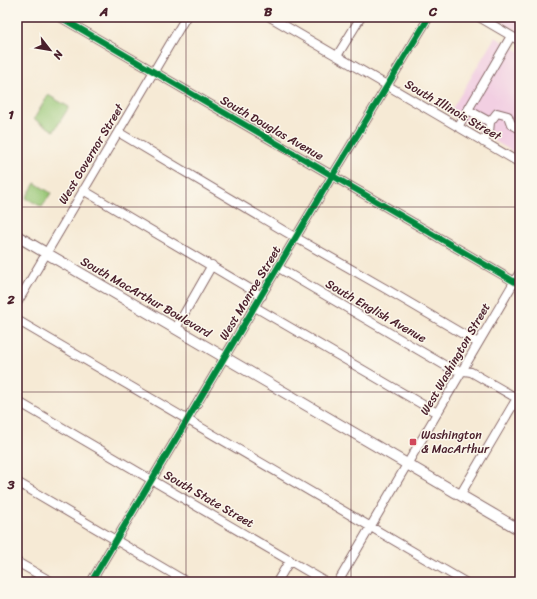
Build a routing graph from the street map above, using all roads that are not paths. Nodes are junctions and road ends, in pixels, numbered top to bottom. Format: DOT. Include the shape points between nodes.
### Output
graph roads {
  1 [pos="60,17"];
  2 [pos="186,17"];
  3 [pos="270,17"];
  4 [pos="361,17"];
  5 [pos="429,17"];
  6 [pos="479,17"];
  7 [pos="511,36"];
  8 [pos="520,41"];
  9 [pos="337,56"];
  10 [pos="153,71"];
  11 [pos="388,86"];
  12 [pos="468,110"];
  13 [pos="490,122"];
  14 [pos="458,127"];
  15 [pos="520,129"];
  16 [pos="118,132"];
  17 [pos="483,142"];
  18 [pos="520,163"];
  19 [pos="332,176"];
  20 [pos="83,190"];
  21 [pos="17,236"];
  22 [pos="296,238"];
  23 [pos="46,253"];
  24 [pos="212,266"];
  25 [pos="278,268"];
  26 [pos="520,272"];
  27 [pos="517,284"];
  28 [pos="262,296"];
  29 [pos="17,303"];
  30 [pos="255,307"];
  31 [pos="17,320"];
  32 [pos="176,328"];
  33 [pos="478,343"];
  34 [pos="224,357"];
  35 [pos="462,371"];
  36 [pos="519,397"];
  37 [pos="17,401"];
  38 [pos="437,413"];
  39 [pos="187,420"];
  40 [pos="407,464"];
  41 [pos="152,480"];
  42 [pos="17,482"];
  43 [pos="460,495"];
  44 [pos="370,527"];
  45 [pos="520,530"];
  46 [pos="116,540"];
  47 [pos="290,560"];
  48 [pos="17,562"];
  49 [pos="52,582"];
  50 [pos="91,582"];
  51 [pos="187,582"];
  52 [pos="277,582"];
  53 [pos="326,582"];
  54 [pos="338,582"];
  55 [pos="465,582"];
  1 -- 10 [label="street, South Douglas Avenue"];
  2 -- 10 [label="street, West Governor Street"];
  3 -- 9 [label="street, South Illinois Street"];
  4 -- 9 [label="street"];
  5 -- 11 [label="street, West Monroe Street"];
  6 -- 7 [label="street"];
  7 -- 8 [label="street"];
  7 -- 12 [label="street"];
  9 -- 11 [label="street, South Illinois Street"];
  10 -- 16 [label="street, West Governor Street"];
  10 -- 19 [label="street, South Douglas Avenue"];
  11 -- 14 [label="street, South Illinois Street"];
  11 -- 19 [label="street, West Monroe Street"];
  12 -- 13 [label="street"];
  12 -- 14 [label="street"];
  13 -- 15 [label="street" via="497,113 505,114 511,124"];
  13 -- 17 [label="street" via="489,132"];
  14 -- 17 [label="street, South Illinois Street"];
  16 -- 20 [label="street, West Governor Street"];
  16 -- 22 [label="street"];
  17 -- 18 [label="street, South Illinois Street"];
  19 -- 22 [label="street, West Monroe Street"];
  19 -- 27 [label="street, South Douglas Avenue"];
  20 -- 23 [label="street, West Governor Street"];
  20 -- 24 [label="street"];
  21 -- 23 [label="main road, South MacArthur Boulevard"];
  22 -- 25 [label="street, West Monroe Street"];
  22 -- 33 [label="street"];
  23 -- 29 [label="street, West Governor Street"];
  23 -- 32 [label="main road, South MacArthur Boulevard"];
  24 -- 28 [label="street"];
  24 -- 32 [label="street"];
  25 -- 28 [label="street, West Monroe Street"];
  25 -- 35 [label="street, South English Avenue" via="453,369"];
  26 -- 27 [label="street, West Washington Street"];
  27 -- 33 [label="street, West Washington Street"];
  28 -- 30 [label="street, West Monroe Street"];
  30 -- 34 [label="street, West Monroe Street"];
  30 -- 38 [label="street"];
  31 -- 39 [label="street"];
  32 -- 34 [label="main road, South MacArthur Boulevard"];
  33 -- 35 [label="street, West Washington Street"];
  34 -- 39 [label="street, West Monroe Street"];
  34 -- 40 [label="main road, South MacArthur Boulevard"];
  35 -- 36 [label="street, South English Avenue" via="471,372"];
  35 -- 38 [label="street, West Washington Street"];
  36 -- 43 [label="street"];
  37 -- 41 [label="street, South State Street"];
  38 -- 40 [label="street, West Washington Street"];
  39 -- 41 [label="street, West Monroe Street"];
  39 -- 44 [label="street"];
  40 -- 43 [label="main road, South MacArthur Boulevard"];
  40 -- 44 [label="street, West Washington Street"];
  41 -- 46 [label="street, West Monroe Street"];
  41 -- 47 [label="street, South State Street"];
  42 -- 46 [label="street"];
  43 -- 45 [label="main road, South MacArthur Boulevard"];
  44 -- 54 [label="street, West Washington Street"];
  44 -- 55 [label="street"];
  46 -- 50 [label="street, West Monroe Street"];
  46 -- 51 [label="street"];
  47 -- 52 [label="street"];
  47 -- 53 [label="street, South State Street"];
  48 -- 49 [label="street"];
}
